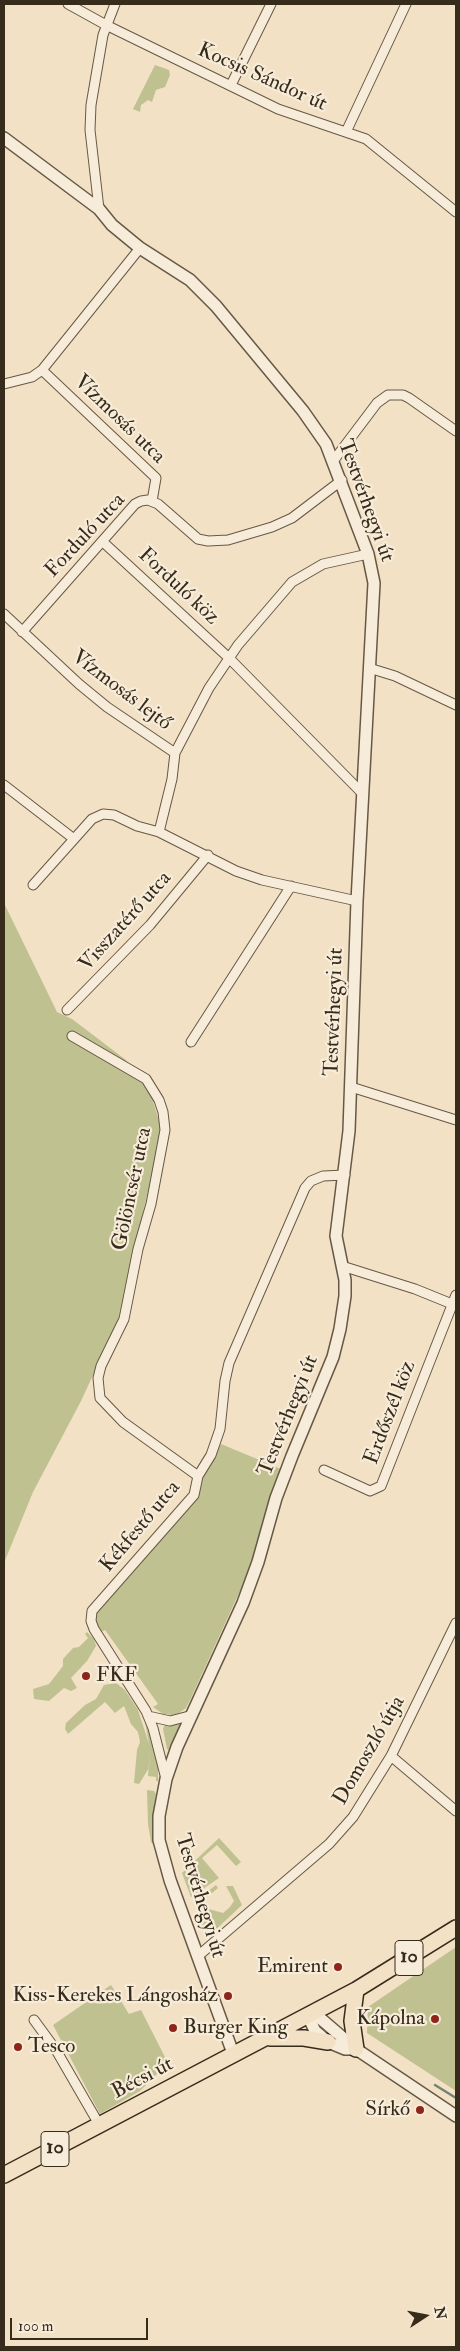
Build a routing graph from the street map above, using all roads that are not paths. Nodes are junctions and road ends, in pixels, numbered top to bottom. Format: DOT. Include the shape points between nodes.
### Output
graph roads {
  1 [pos="68,4"];
  2 [pos="115,4"];
  3 [pos="270,4"];
  4 [pos="406,4"];
  5 [pos="106,25"];
  6 [pos="231,85"];
  7 [pos="346,132"];
  8 [pos="4,138"];
  9 [pos="100,209"];
  10 [pos="456,212"];
  11 [pos="140,248"];
  12 [pos="42,370"];
  13 [pos="4,384"];
  14 [pos="456,431"];
  15 [pos="334,460"];
  16 [pos="342,480"];
  17 [pos="152,501"];
  18 [pos="103,542"];
  19 [pos="368,554"];
  20 [pos="4,614"];
  21 [pos="22,632"];
  22 [pos="229,658"];
  23 [pos="369,668"];
  24 [pos="456,705"];
  25 [pos="174,753"];
  26 [pos="4,785"];
  27 [pos="362,794"];
  28 [pos="159,832"];
  29 [pos="74,839"];
  30 [pos="208,855"];
  31 [pos="33,885"];
  32 [pos="291,886"];
  33 [pos="357,901"];
  34 [pos="67,1010"];
  35 [pos="72,1036"];
  36 [pos="190,1042"];
  37 [pos="351,1087"];
  38 [pos="456,1120"];
  39 [pos="345,1175"];
  40 [pos="342,1266"];
  41 [pos="456,1294"];
  42 [pos="452,1304"];
  43 [pos="324,1470"];
  44 [pos="198,1476"];
  45 [pos="456,1623"];
  46 [pos="148,1716"];
  47 [pos="189,1716"];
  48 [pos="391,1756"];
  49 [pos="166,1779"];
  50 [pos="456,1811"];
  51 [pos="456,1928"];
  52 [pos="198,1956"];
  53 [pos="356,1990"];
  54 [pos="311,2014"];
  55 [pos="34,2020"];
  56 [pos="352,2021"];
  57 [pos="332,2037"];
  58 [pos="266,2038"];
  59 [pos="356,2049"];
  60 [pos="234,2056"];
  61 [pos="456,2116"];
  62 [pos="100,2126"];
  63 [pos="4,2175"];
  1 -- 5 [label="street, Kocsis Sándor út"];
  2 -- 5 [label="street"];
  3 -- 6 [label="street"];
  4 -- 7 [label="street"];
  5 -- 6 [label="street, Kocsis Sándor út"];
  5 -- 9 [label="street" via="93,81 90,116"];
  6 -- 7 [label="street, Kocsis Sándor út" via="278,109"];
  7 -- 10 [label="street, Kocsis Sándor út" via="366,139"];
  8 -- 9 [label="street, Testvérhegyi út"];
  9 -- 11 [label="street, Testvérhegyi út" via="112,225"];
  11 -- 12 [label="street"];
  11 -- 15 [label="street, Testvérhegyi út" via="190,280 216,306 303,411"];
  12 -- 13 [label="street" via="32,377"];
  12 -- 17 [label="street, Vízmosás utca" via="156,478"];
  14 -- 15 [label="street" via="409,398 388,396 377,403"];
  15 -- 16 [label="street, Testvérhegyi út"];
  16 -- 17 [label="street, Forduló utca" via="292,518 228,540 198,539"];
  16 -- 19 [label="street, Testvérhegyi út"];
  17 -- 18 [label="street, Forduló utca" via="135,504"];
  18 -- 21 [label="street, Forduló utca"];
  18 -- 22 [label="street, Forduló köz"];
  19 -- 22 [label="street, Vízmosás lejtő" via="323,564 292,582"];
  19 -- 23 [label="street, Testvérhegyi út" via="374,583"];
  20 -- 21 [label="street, Vízmosás lejtő"];
  21 -- 25 [label="street, Vízmosás lejtő" via="93,696"];
  22 -- 25 [label="street, Vízmosás lejtő"];
  22 -- 27 [label="street"];
  23 -- 24 [label="street" via="395,676"];
  23 -- 27 [label="street, Testvérhegyi út"];
  25 -- 28 [label="street" via="172,779"];
  26 -- 29 [label="street"];
  27 -- 33 [label="street, Testvérhegyi út"];
  28 -- 29 [label="street, Visszatérő utca" via="103,814 92,819"];
  28 -- 30 [label="street, Visszatérő utca"];
  29 -- 31 [label="street"];
  30 -- 32 [label="street, Visszatérő utca" via="236,871"];
  30 -- 34 [label="street, Visszatérő utca" via="150,925"];
  32 -- 33 [label="street, Visszatérő utca"];
  32 -- 36 [label="street"];
  33 -- 37 [label="street, Testvérhegyi út"];
  35 -- 44 [label="street, Gölöncsér utca" via="146,1079 164,1112 165,1130 151,1204 124,1319 101,1366 100,1398 109,1410"];
  37 -- 38 [label="street"];
  37 -- 39 [label="street, Testvérhegyi út"];
  39 -- 40 [label="street, Testvérhegyi út" via="336,1236"];
  39 -- 44 [label="street, Kékfestő utca" via="317,1178 306,1188 231,1357 220,1429"];
  40 -- 42 [label="street"];
  40 -- 47 [label="street, Testvérhegyi út" via="345,1296 333,1357 292,1456 243,1603"];
  41 -- 42 [label="street, Erdőszél köz"];
  42 -- 43 [label="street, Erdőszél köz" via="381,1486 370,1491"];
  44 -- 46 [label="street, Kékfestő utca" via="192,1499 94,1608 91,1617 94,1630"];
  45 -- 48 [label="street, Domoszló útja"];
  46 -- 47 [label="street" via="170,1721"];
  46 -- 49 [label="street, Kékfestő utca"];
  47 -- 49 [label="street, Testvérhegyi út"];
  48 -- 50 [label="street"];
  48 -- 52 [label="street, Domoszló útja" via="361,1808 339,1833"];
  49 -- 52 [label="street, Testvérhegyi út" via="159,1816 160,1840 170,1880"];
  51 -- 53 [label="main road, Bécsi út / 10"];
  52 -- 60 [label="street, Testvérhegyi út"];
  53 -- 54 [label="main road, Bécsi út / 10"];
  53 -- 56 [label="main road"];
  54 -- 57 [label="street" via="315,2031"];
  54 -- 58 [label="main road, Bécsi út / 10"];
  55 -- 62 [label="street" via="56,2050"];
  56 -- 57 [label="street"];
  56 -- 59 [label="main road"];
  57 -- 58 [label="main road"];
  57 -- 59 [label="street"];
  58 -- 60 [label="main road, Bécsi út / 10"];
  59 -- 61 [label="street"];
  60 -- 62 [label="main road, Bécsi út / 10"];
  62 -- 63 [label="main road, Bécsi út / 10"];
}
